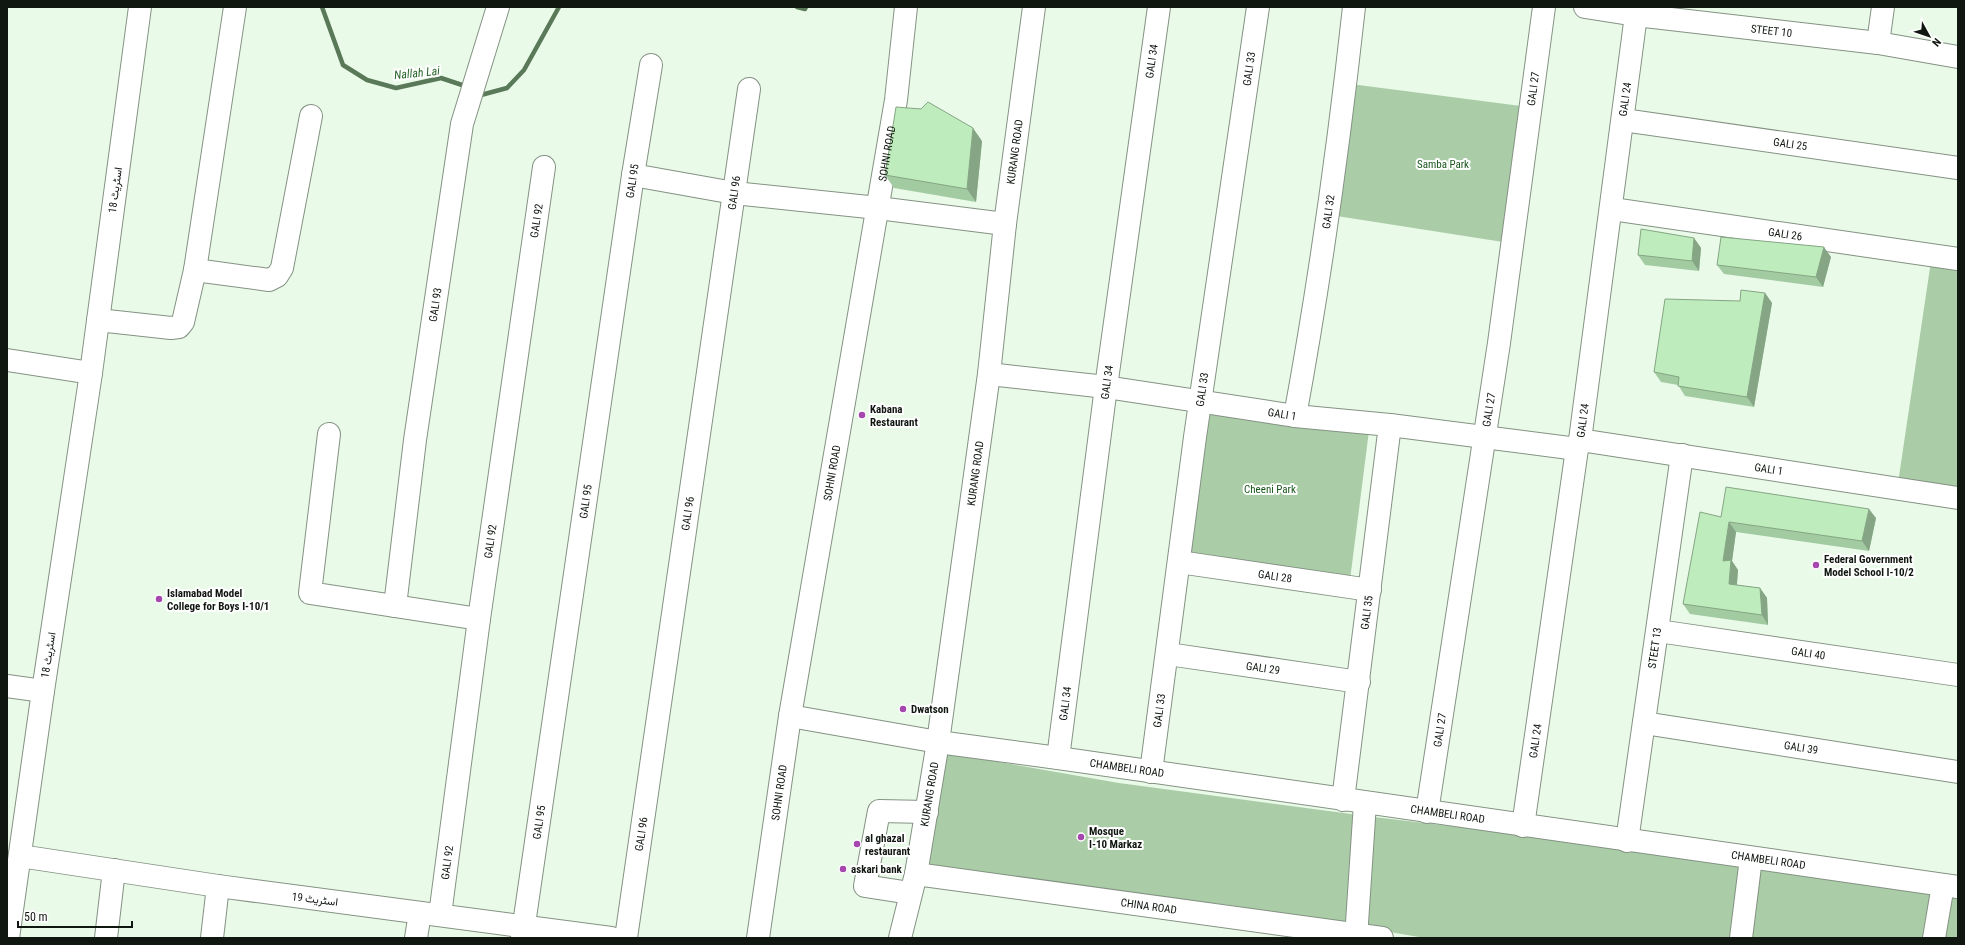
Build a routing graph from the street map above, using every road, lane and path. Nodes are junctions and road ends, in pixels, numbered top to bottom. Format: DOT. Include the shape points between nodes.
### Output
graph roads {
  1 [pos="140,7"];
  2 [pos="235,7"];
  3 [pos="498,7"];
  4 [pos="906,7"];
  5 [pos="1034,7"];
  6 [pos="1159,7"];
  7 [pos="1258,7"];
  8 [pos="1354,7"];
  9 [pos="1544,7"];
  10 [pos="1585,7"];
  11 [pos="1883,7"];
  12 [pos="1636,15"];
  13 [pos="1878,43"];
  14 [pos="1958,57"];
  15 [pos="651,65"];
  16 [pos="749,89"];
  17 [pos="310,116"];
  18 [pos="1623,120"];
  19 [pos="544,167"];
  20 [pos="1958,168"];
  21 [pos="633,175"];
  22 [pos="734,193"];
  23 [pos="878,208"];
  24 [pos="1612,209"];
  25 [pos="1005,224"];
  26 [pos="1958,259"];
  27 [pos="195,270"];
  28 [pos="98,320"];
  29 [pos="7,360"];
  30 [pos="91,373"];
  31 [pos="989,374"];
  32 [pos="1106,387"];
  33 [pos="1202,401"];
  34 [pos="1295,416"];
  35 [pos="1390,425"];
  36 [pos="329,434"];
  37 [pos="1484,436"];
  38 [pos="1578,444"];
  39 [pos="1682,455"];
  40 [pos="1958,498"];
  41 [pos="1179,562"];
  42 [pos="1370,590"];
  43 [pos="395,606"];
  44 [pos="479,619"];
  45 [pos="1658,631"];
  46 [pos="1168,654"];
  47 [pos="1958,675"];
  48 [pos="1359,682"];
  49 [pos="7,686"];
  50 [pos="43,691"];
  51 [pos="790,716"];
  52 [pos="1644,723"];
  53 [pos="938,742"];
  54 [pos="1058,758"];
  55 [pos="1151,772"];
  56 [pos="1958,772"];
  57 [pos="1343,800"];
  58 [pos="1365,803"];
  59 [pos="927,812"];
  60 [pos="1427,812"];
  61 [pos="1523,826"];
  62 [pos="1627,840"];
  63 [pos="20,856"];
  64 [pos="1751,858"];
  65 [pos="114,870"];
  66 [pos="913,884"];
  67 [pos="218,886"];
  68 [pos="1950,886"];
  69 [pos="430,914"];
  70 [pos="522,932"];
  71 [pos="1357,936"];
  72 [pos="8,938"];
  73 [pos="106,938"];
  74 [pos="212,938"];
  75 [pos="416,938"];
  76 [pos="611,938"];
  77 [pos="626,938"];
  78 [pos="758,938"];
  79 [pos="900,938"];
  80 [pos="1382,938"];
  81 [pos="1742,938"];
  82 [pos="1934,938"];
  1 -- 28 [label="street, اسٹریٹ 18"];
  2 -- 27 [label="street"];
  3 -- 43 [label="street, GALI 93" via="462,124 415,440"];
  4 -- 23 [label="street, SOHNI ROAD" via="896,100"];
  5 -- 25 [label="street, KURANG ROAD"];
  6 -- 32 [label="street, GALI 34"];
  7 -- 33 [label="street, GALI 33"];
  8 -- 34 [label="street, GALI 32" via="1314,317"];
  9 -- 37 [label="street, GALI 27"];
  10 -- 12 [label="street, STEET 10"];
  11 -- 13 [label="street"];
  12 -- 13 [label="street, STEET 10"];
  12 -- 18 [label="street, GALI 24"];
  13 -- 14 [label="street, STEET 10"];
  15 -- 21 [label="street, GALI 95"];
  16 -- 22 [label="street, GALI 96"];
  17 -- 27 [label="street" via="282,268 277,276 269,280"];
  18 -- 20 [label="street, GALI 25"];
  18 -- 24 [label="street, GALI 24"];
  19 -- 44 [label="street, GALI 92"];
  21 -- 22 [label="street"];
  21 -- 70 [label="street, GALI 95"];
  22 -- 23 [label="street"];
  22 -- 77 [label="street, GALI 96"];
  23 -- 25 [label="street"];
  23 -- 51 [label="street, SOHNI ROAD"];
  24 -- 26 [label="street, GALI 26"];
  24 -- 38 [label="street, GALI 24"];
  25 -- 31 [label="street, KURANG ROAD"];
  27 -- 28 [label="street" via="186,316 179,327"];
  28 -- 30 [label="street, اسٹریٹ 18"];
  29 -- 30 [label="street"];
  30 -- 50 [label="street, اسٹریٹ 18"];
  31 -- 32 [label="street, GALI 1"];
  31 -- 53 [label="street, KURANG ROAD"];
  32 -- 33 [label="street, GALI 1"];
  32 -- 54 [label="street, GALI 34"];
  33 -- 34 [label="street, GALI 1"];
  33 -- 41 [label="street, GALI 33"];
  34 -- 35 [label="street, GALI 1"];
  35 -- 37 [label="street, GALI 1"];
  35 -- 42 [label="street, GALI 35"];
  36 -- 43 [label="street" via="310,593"];
  37 -- 38 [label="street, GALI 1"];
  37 -- 60 [label="street, GALI 27"];
  38 -- 39 [label="street, GALI 1"];
  38 -- 61 [label="street, GALI 24"];
  39 -- 40 [label="street, GALI 1"];
  39 -- 45 [label="street, STEET 13"];
  41 -- 42 [label="street, GALI 28"];
  41 -- 46 [label="street, GALI 33"];
  42 -- 48 [label="street, GALI 35"];
  43 -- 44 [label="street"];
  44 -- 69 [label="street, GALI 92"];
  45 -- 47 [label="street, GALI 40"];
  45 -- 52 [label="street, STEET 13"];
  46 -- 48 [label="street, GALI 29"];
  46 -- 55 [label="street, GALI 33"];
  48 -- 57 [label="street, GALI 35"];
  49 -- 50 [label="street"];
  50 -- 63 [label="street, اسٹریٹ 18"];
  51 -- 53 [label="street, CHAMBELI ROAD"];
  51 -- 78 [label="street, SOHNI ROAD"];
  52 -- 56 [label="street, GALI 39"];
  52 -- 62 [label="street, STEET 13"];
  53 -- 54 [label="street, CHAMBELI ROAD"];
  53 -- 59 [label="street, KURANG ROAD"];
  54 -- 55 [label="street, CHAMBELI ROAD"];
  55 -- 57 [label="street, CHAMBELI ROAD"];
  57 -- 58 [label="street, CHAMBELI ROAD"];
  58 -- 60 [label="street, CHAMBELI ROAD"];
  58 -- 71 [label="street"];
  59 -- 66 [label="street, KURANG ROAD"];
  59 -- 66 [label="street, CHINA ROAD" via="879,811 865,886"];
  60 -- 61 [label="street, CHAMBELI ROAD"];
  61 -- 62 [label="street, CHAMBELI ROAD"];
  62 -- 64 [label="street, CHAMBELI ROAD"];
  63 -- 65 [label="street, اسٹریٹ 19"];
  63 -- 72 [label="street, اسٹریٹ 18"];
  64 -- 68 [label="street, CHAMBELI ROAD"];
  64 -- 81 [label="street"];
  65 -- 67 [label="street, اسٹریٹ 19"];
  65 -- 73 [label="street"];
  66 -- 71 [label="street, CHINA ROAD"];
  66 -- 79 [label="street, KURANG ROAD"];
  67 -- 69 [label="street, اسٹریٹ 19"];
  67 -- 74 [label="street"];
  68 -- 82 [label="street"];
  69 -- 70 [label="street, اسٹریٹ 19"];
  69 -- 75 [label="street, GALI 92"];
  70 -- 76 [label="street, اسٹریٹ 19"];
  71 -- 80 [label="street, CHINA ROAD"];
}
